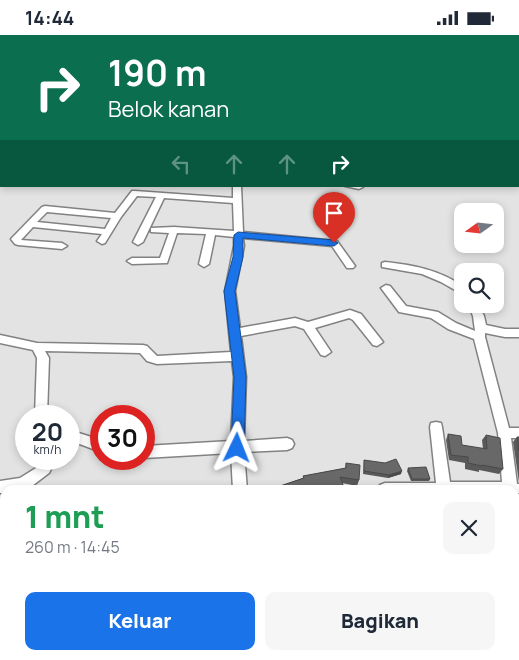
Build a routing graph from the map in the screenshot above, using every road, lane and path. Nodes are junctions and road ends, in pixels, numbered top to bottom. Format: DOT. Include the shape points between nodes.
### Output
graph roads {
  1 [pos="237,187"];
  2 [pos="162,194"];
  3 [pos="238,201"];
  4 [pos="117,216"];
  5 [pos="30,224"];
  6 [pos="154,230"];
  7 [pos="174,230"];
  8 [pos="107,232"];
  9 [pos="211,232"];
  10 [pos="238,235"];
  11 [pos="102,241"];
  12 [pos="138,242"];
  13 [pos="62,247"];
  14 [pos="132,261"];
  15 [pos="204,263"];
  16 [pos="385,265"];
  17 [pos="350,266"];
  18 [pos="454,285"];
  19 [pos="386,288"];
  20 [pos="478,313"];
  21 [pos="308,326"];
  22 [pos="480,332"];
  23 [pos="235,333"];
  24 [pos="519,333"];
  25 [pos="0,339"];
  26 [pos="377,342"];
  27 [pos="37,347"];
  28 [pos="325,352"];
  29 [pos="238,355"];
  30 [pos="41,405"];
  31 [pos="436,427"];
  32 [pos="504,433"];
  33 [pos="519,433"];
  34 [pos="287,444"];
  35 [pos="237,448"];
  36 [pos="155,452"];
  37 [pos="43,470"];
  38 [pos="15,485"];
  39 [pos="240,485"];
  40 [pos="444,485"];
  41 [pos="514,485"];
  1 -- 3 [label="street"];
  2 -- 3 [label="street"];
  2 -- 4 [label="street" via="134,193"];
  2 -- 12 [label="street"];
  3 -- 10 [label="street"];
  4 -- 5 [label="street" via="50,208"];
  4 -- 8 [label="street"];
  5 -- 8 [label="street"];
  5 -- 13 [label="street" via="17,237 18,242"];
  6 -- 7 [label="street"];
  7 -- 9 [label="street"];
  7 -- 14 [label="street" via="164,261"];
  8 -- 11 [label="street"];
  9 -- 10 [label="street"];
  9 -- 15 [label="street"];
  10 -- 17 [label="street" via="335,243"];
  10 -- 23 [label="street" via="238,257 230,291"];
  16 -- 18 [label="street" via="428,271"];
  19 -- 22 [label="street" via="403,309 434,315 452,326"];
  20 -- 22 [label="street"];
  21 -- 23 [label="street" via="295,322"];
  21 -- 26 [label="street" via="350,314 357,317"];
  21 -- 28 [label="street"];
  22 -- 24 [label="street"];
  22 -- 32 [label="street"];
  23 -- 29 [label="street"];
  25 -- 27 [label="street"];
  27 -- 29 [label="street" via="143,349 157,360"];
  27 -- 30 [label="street" via="43,358"];
  29 -- 35 [label="street"];
  31 -- 40 [label="street"];
  32 -- 33 [label="street"];
  32 -- 41 [label="street"];
  34 -- 35 [label="street"];
  35 -- 36 [label="street"];
  35 -- 39 [label="street"];
  37 -- 38 [label="street" via="23,484"];
}
